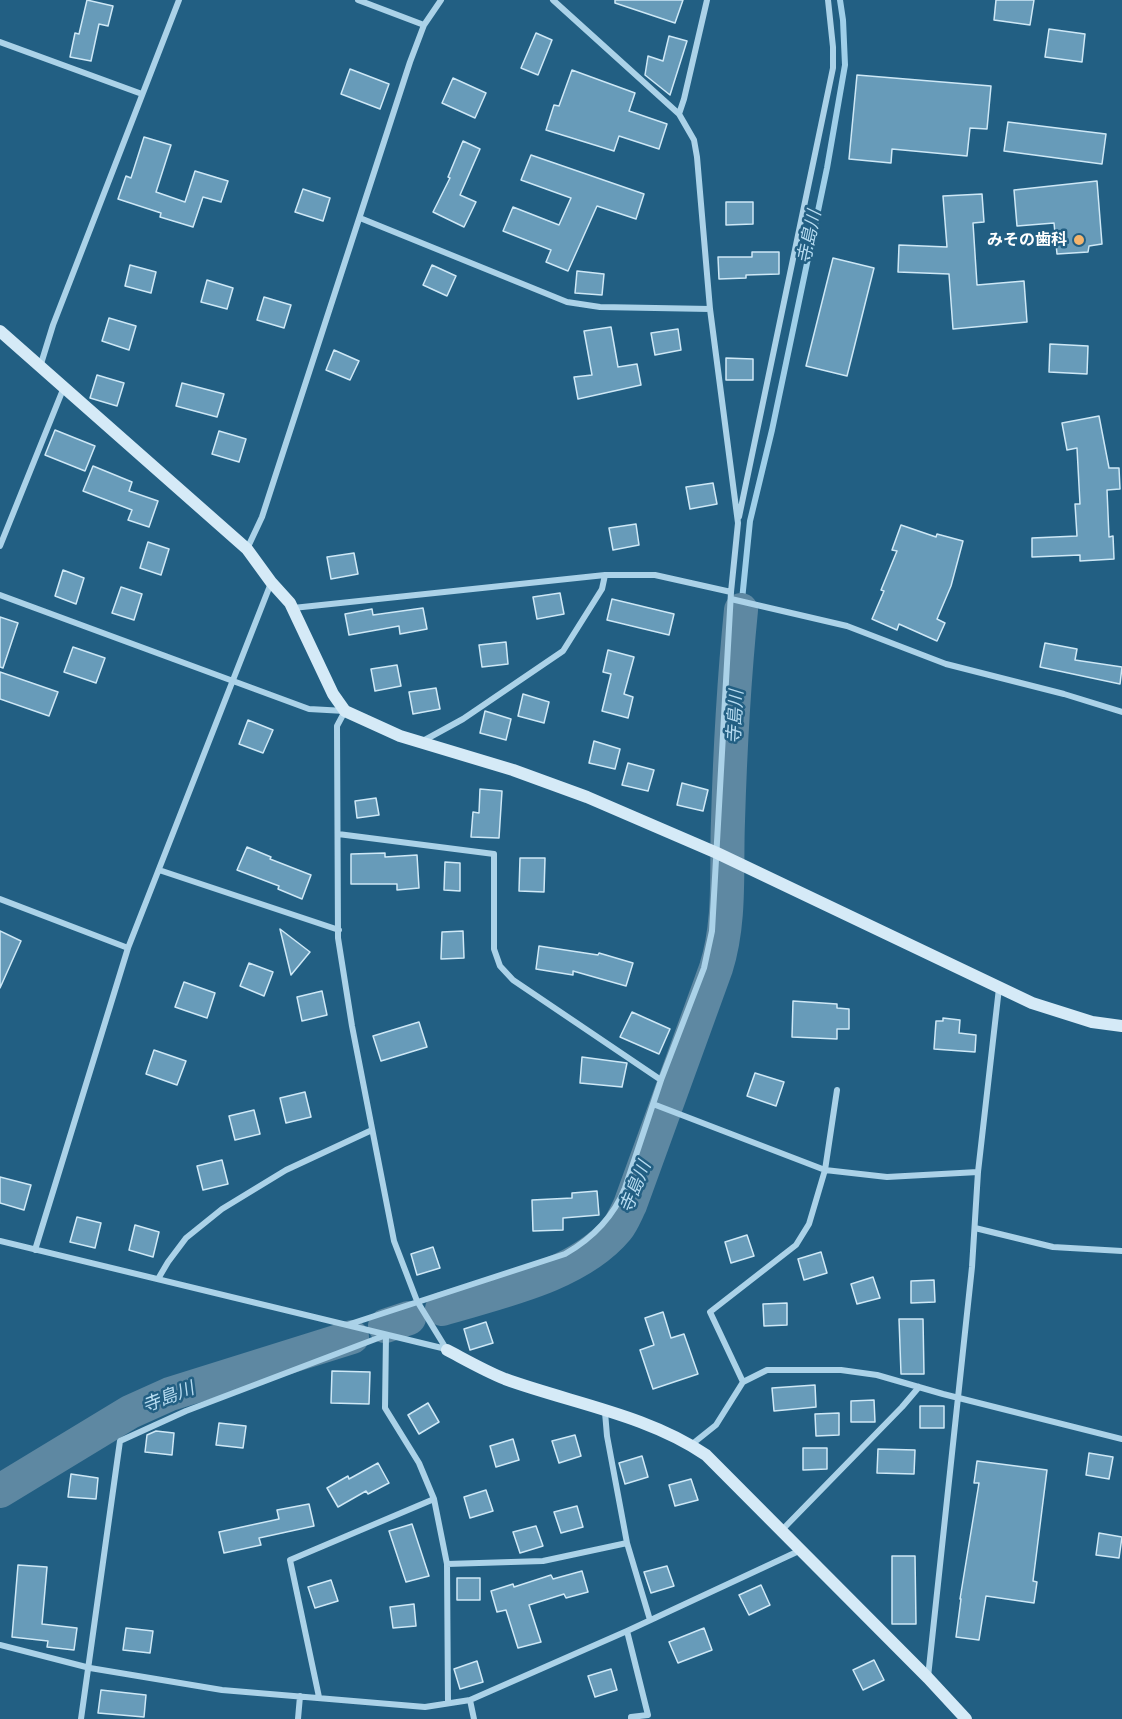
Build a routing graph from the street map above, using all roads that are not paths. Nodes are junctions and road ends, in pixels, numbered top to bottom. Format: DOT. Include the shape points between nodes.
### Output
graph roads {
  1 [pos="179,0"];
  2 [pos="358,0"];
  3 [pos="441,0"];
  4 [pos="553,0"];
  5 [pos="707,0"];
  6 [pos="828,0"];
  7 [pos="424,25"];
  8 [pos="0,42"];
  9 [pos="142,94"];
  10 [pos="679,114"];
  11 [pos="360,218"];
  12 [pos="710,309"];
  13 [pos="0,331"];
  14 [pos="40,367"];
  15 [pos="64,387"];
  16 [pos="738,523"];
  17 [pos="0,546"];
  18 [pos="248,549"];
  19 [pos="605,576"];
  20 [pos="272,582"];
  21 [pos="0,595"];
  22 [pos="733,597"];
  23 [pos="293,608"];
  24 [pos="233,681"];
  25 [pos="345,711"];
  26 [pos="1122,712"];
  27 [pos="421,742"];
  28 [pos="338,834"];
  29 [pos="723,856"];
  30 [pos="159,870"];
  31 [pos="0,899"];
  32 [pos="339,930"];
  33 [pos="128,948"];
  34 [pos="999,988"];
  35 [pos="1122,1026"];
  36 [pos="661,1080"];
  37 [pos="837,1090"];
  38 [pos="657,1105"];
  39 [pos="372,1130"];
  40 [pos="825,1170"];
  41 [pos="978,1172"];
  42 [pos="975,1228"];
  43 [pos="0,1241"];
  44 [pos="35,1250"];
  45 [pos="1122,1251"];
  46 [pos="158,1279"];
  47 [pos="417,1301"];
  48 [pos="347,1325"];
  49 [pos="386,1335"];
  50 [pos="447,1350"];
  51 [pos="743,1382"];
  52 [pos="919,1387"];
  53 [pos="958,1397"];
  54 [pos="605,1412"];
  55 [pos="1122,1439"];
  56 [pos="691,1445"];
  57 [pos="434,1500"];
  58 [pos="782,1530"];
  59 [pos="627,1543"];
  60 [pos="801,1551"];
  61 [pos="447,1564"];
  62 [pos="650,1620"];
  63 [pos="627,1631"];
  64 [pos="0,1645"];
  65 [pos="90,1668"];
  66 [pos="928,1678"];
  67 [pos="300,1696"];
  68 [pos="320,1697"];
  69 [pos="470,1700"];
  70 [pos="448,1703"];
  71 [pos="81,1719"];
  72 [pos="298,1719"];
  73 [pos="474,1719"];
  74 [pos="631,1719"];
  75 [pos="966,1719"];
  1 -- 9 [label="street"];
  2 -- 7 [label="street"];
  3 -- 7 [label="street"];
  4 -- 10 [label="street"];
  5 -- 10 [label="street"];
  6 -- 16 [label="street" via="833,68"];
  7 -- 11 [label="street"];
  8 -- 9 [label="street"];
  9 -- 14 [label="street"];
  10 -- 12 [label="street" via="694,140 697,157"];
  11 -- 12 [label="street" via="567,302 600,307"];
  11 -- 18 [label="street" via="262,517"];
  12 -- 16 [label="street"];
  13 -- 14 [label="street"];
  14 -- 15 [label="street"];
  15 -- 17 [label="street"];
  15 -- 18 [label="street"];
  16 -- 22 [label="street"];
  18 -- 20 [label="street"];
  19 -- 22 [label="street" via="655,574"];
  19 -- 23 [label="street"];
  19 -- 27 [label="street" via="602,589 563,651"];
  20 -- 23 [label="street"];
  20 -- 24 [label="street"];
  21 -- 24 [label="street"];
  22 -- 26 [label="street" via="847,626 946,664"];
  22 -- 29 [label="street"];
  23 -- 25 [label="street"];
  24 -- 25 [label="street" via="309,709"];
  24 -- 30 [label="street"];
  25 -- 27 [label="street"];
  25 -- 28 [label="street" via="337,726"];
  27 -- 29 [label="street" via="554,784"];
  28 -- 32 [label="street"];
  28 -- 36 [label="street" via="494,854 494,949 500,966 513,980"];
  29 -- 34 [label="street"];
  29 -- 36 [label="street" via="706,961"];
  30 -- 32 [label="street"];
  30 -- 33 [label="street"];
  31 -- 33 [label="street"];
  32 -- 39 [label="street" via="351,1026"];
  33 -- 44 [label="street"];
  34 -- 35 [label="street" via="1092,1022"];
  34 -- 41 [label="street"];
  36 -- 38 [label="street"];
  37 -- 40 [label="street"];
  38 -- 40 [label="street"];
  38 -- 47 [label="street" via="619,1202 594,1235 565,1254"];
  39 -- 46 [label="street" via="286,1170 222,1209 186,1238"];
  39 -- 47 [label="street" via="394,1241"];
  40 -- 41 [label="street" via="887,1177"];
  40 -- 51 [label="street" via="809,1224 796,1245 710,1312"];
  41 -- 42 [label="street"];
  42 -- 45 [label="street" via="1053,1247"];
  42 -- 53 [label="street"];
  43 -- 44 [label="street"];
  44 -- 46 [label="street"];
  46 -- 48 [label="street"];
  47 -- 48 [label="street"];
  47 -- 50 [label="street"];
  48 -- 49 [label="street"];
  49 -- 50 [label="street"];
  49 -- 57 [label="street" via="385,1408 419,1463"];
  49 -- 65 [label="street" via="186,1411 120,1441"];
  50 -- 54 [label="street" via="505,1379"];
  51 -- 52 [label="street" via="767,1370 841,1370"];
  51 -- 56 [label="street" via="716,1425"];
  52 -- 53 [label="street"];
  52 -- 58 [label="street"];
  53 -- 55 [label="street"];
  53 -- 66 [label="street"];
  54 -- 56 [label="street" via="656,1427"];
  54 -- 59 [label="street"];
  56 -- 58 [label="street" via="718,1465"];
  57 -- 61 [label="street"];
  57 -- 68 [label="street" via="290,1560"];
  58 -- 60 [label="street"];
  59 -- 61 [label="street" via="543,1560"];
  59 -- 62 [label="street"];
  60 -- 62 [label="street"];
  60 -- 66 [label="street"];
  61 -- 70 [label="street"];
  62 -- 63 [label="street"];
  63 -- 69 [label="street"];
  63 -- 74 [label="street" via="648,1715"];
  64 -- 65 [label="street"];
  65 -- 67 [label="street" via="222,1690"];
  65 -- 71 [label="street"];
  66 -- 75 [label="street"];
  67 -- 68 [label="street"];
  67 -- 72 [label="street"];
  68 -- 70 [label="street" via="409,1707"];
  69 -- 70 [label="street"];
  69 -- 73 [label="street"];
}
